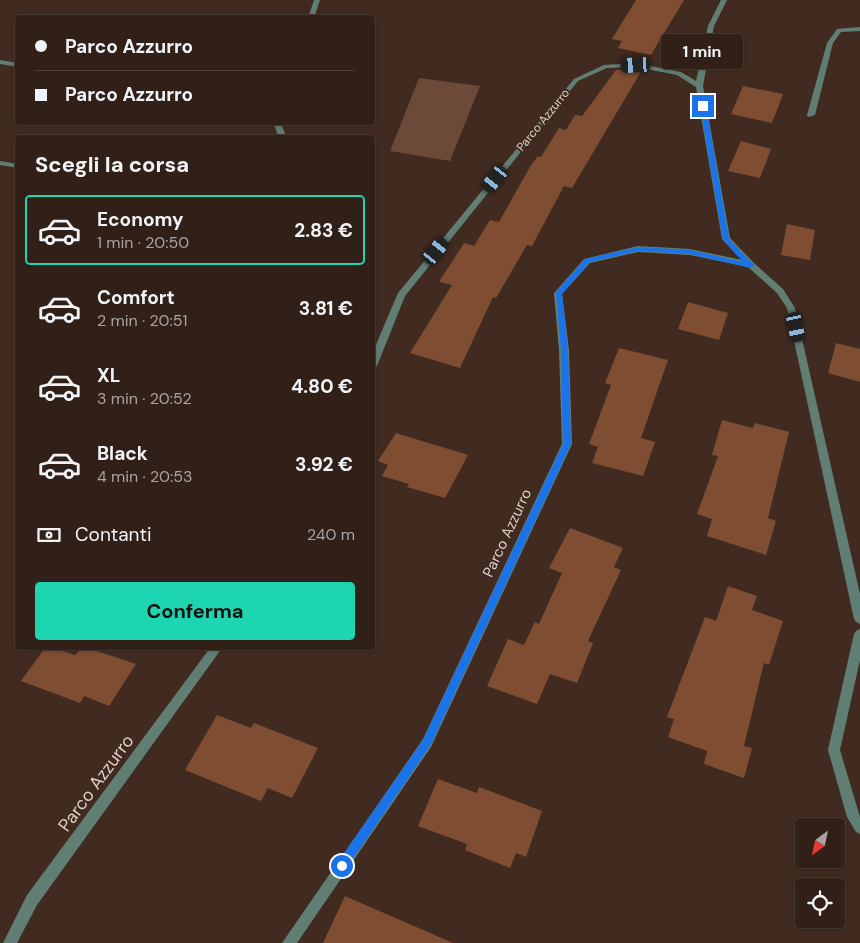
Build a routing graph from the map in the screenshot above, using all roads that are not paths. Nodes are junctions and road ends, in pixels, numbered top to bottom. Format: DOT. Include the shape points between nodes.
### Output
graph roads {
  1 [pos="317,0"];
  2 [pos="724,0"];
  3 [pos="312,15"];
  4 [pos="860,29"];
  5 [pos="0,62"];
  6 [pos="15,65"];
  7 [pos="699,86"];
  8 [pos="812,115"];
  9 [pos="0,163"];
  10 [pos="15,166"];
  11 [pos="751,265"];
  12 [pos="375,359"];
  13 [pos="860,619"];
  14 [pos="860,634"];
  15 [pos="215,650"];
  16 [pos="860,828"];
  17 [pos="10,943"];
  18 [pos="289,943"];
  1 -- 3 [label="street"];
  2 -- 7 [label="street, Parco Azzurro" via="712,26"];
  4 -- 8 [label="street" via="839,30 830,43"];
  5 -- 6 [label="street"];
  7 -- 11 [label="street, Parco Azzurro" via="726,240"];
  7 -- 12 [label="street, Parco Azzurro" via="679,73 636,65 606,66 576,80 401,295"];
  9 -- 10 [label="street"];
  11 -- 13 [label="street, Parco Azzurro" via="780,291 792,308"];
  11 -- 18 [label="street, Parco Azzurro" via="690,252 638,249 587,261 558,294 564,350 567,444 427,743"];
  14 -- 16 [label="street" via="834,750 853,816"];
  15 -- 17 [label="street, Parco Azzurro" via="32,900"];
}
